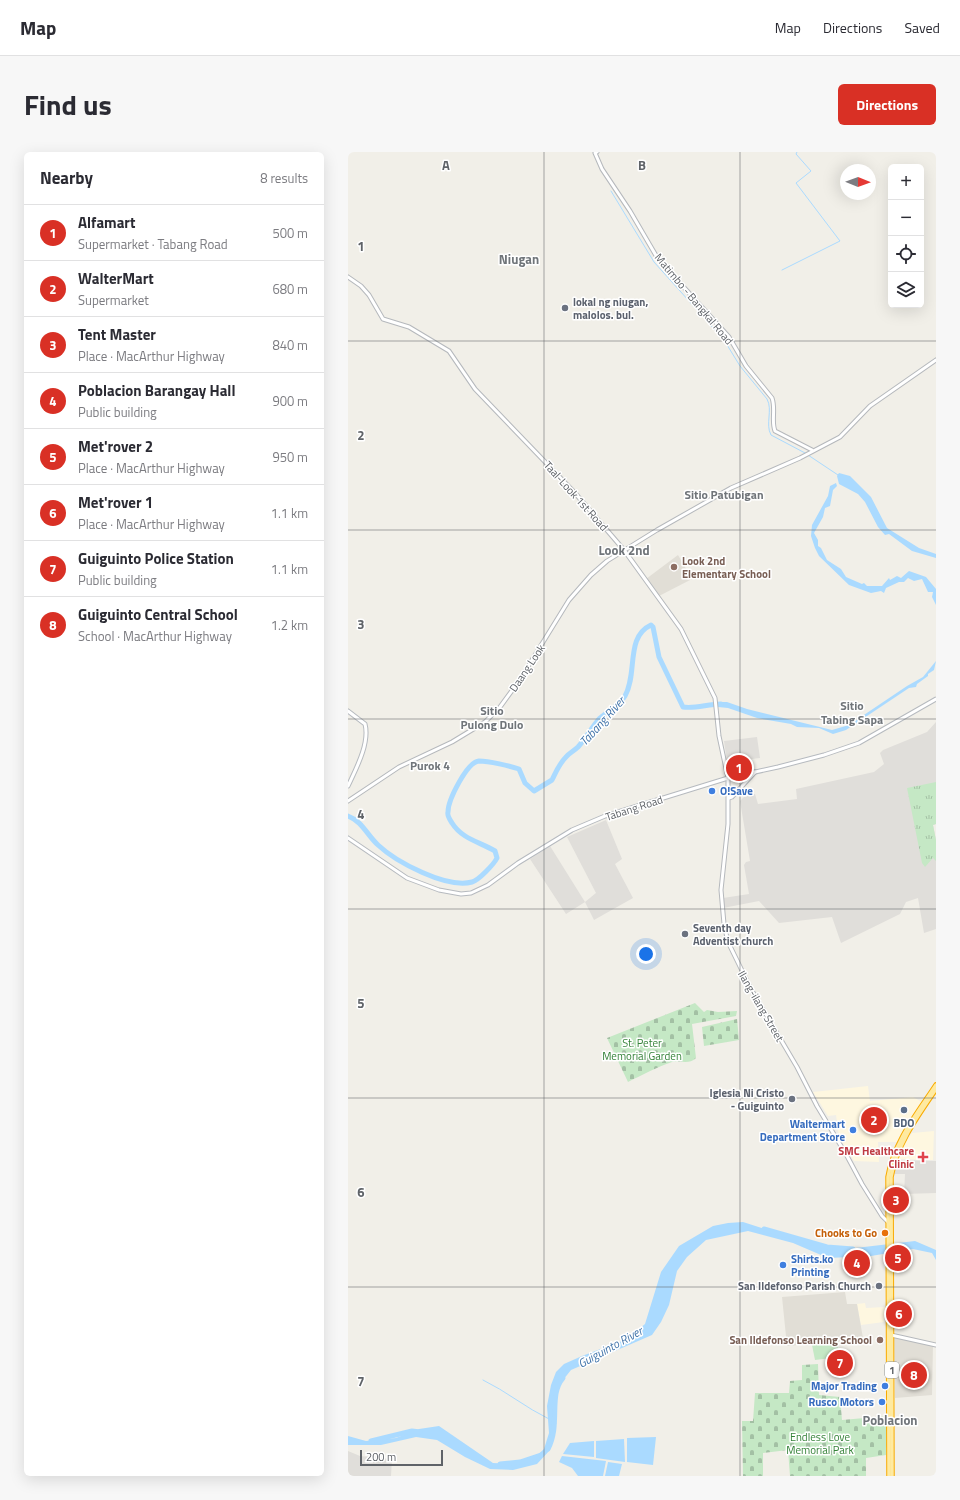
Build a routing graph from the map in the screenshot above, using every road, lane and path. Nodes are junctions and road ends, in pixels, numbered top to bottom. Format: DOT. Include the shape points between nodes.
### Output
graph roads {
  1 [pos="597,152"];
  2 [pos="348,277"];
  3 [pos="936,360"];
  4 [pos="812,451"];
  5 [pos="624,550"];
  6 [pos="936,700"];
  7 [pos="348,712"];
  8 [pos="755,772"];
  9 [pos="728,778"];
  10 [pos="348,786"];
  11 [pos="729,798"];
  12 [pos="348,801"];
  13 [pos="348,838"];
  14 [pos="936,1085"];
  15 [pos="936,1089"];
  16 [pos="889,1224"];
  17 [pos="890,1335"];
  18 [pos="936,1346"];
  19 [pos="889,1476"];
  20 [pos="892,1476"];
  1 -- 4 [label="street, Matimbo - Bangkal Road" via="595,153 602,169 658,259 729,338 746,366 772,398 775,431"];
  2 -- 5 [label="street, Taal-Look 1st Road" via="369,295 383,319 409,327 449,351 476,389 575,493"];
  3 -- 4 [label="street" via="870,406 840,437"];
  4 -- 5 [label="street, Daang Look" via="731,488"];
  5 -- 9 [label="street, Taal-Look 1st Road" via="681,629 712,691 716,701 719,736"];
  5 -- 12 [label="street, Daang Look" via="591,575 569,600 518,681 500,707 485,722 452,742 398,767"];
  6 -- 8 [label="street, Tabang Road" via="860,743"];
  7 -- 10 [label="street" via="365,724 367,729 362,752"];
  8 -- 9 [label="street, Tabang Road"];
  8 -- 11 [label="street"];
  9 -- 11 [label="street, Taal-Look 1st Road"];
  9 -- 13 [label="street, Tabang Road" via="612,814 568,832 488,885 471,893 444,892 407,878"];
  11 -- 16 [label="street, Ilang-ilang Street" via="722,890 728,942 768,1021 797,1067 816,1106"];
  14 -- 16 [label="highway, 1" via="902,1137 893,1157 888,1177"];
  15 -- 16 [label="highway, 1" via="904,1138 895,1158 891,1177"];
  16 -- 17 [label="highway, 1"];
  17 -- 18 [label="street"];
  17 -- 19 [label="highway, 1"];
  17 -- 20 [label="highway, 1"];
}
